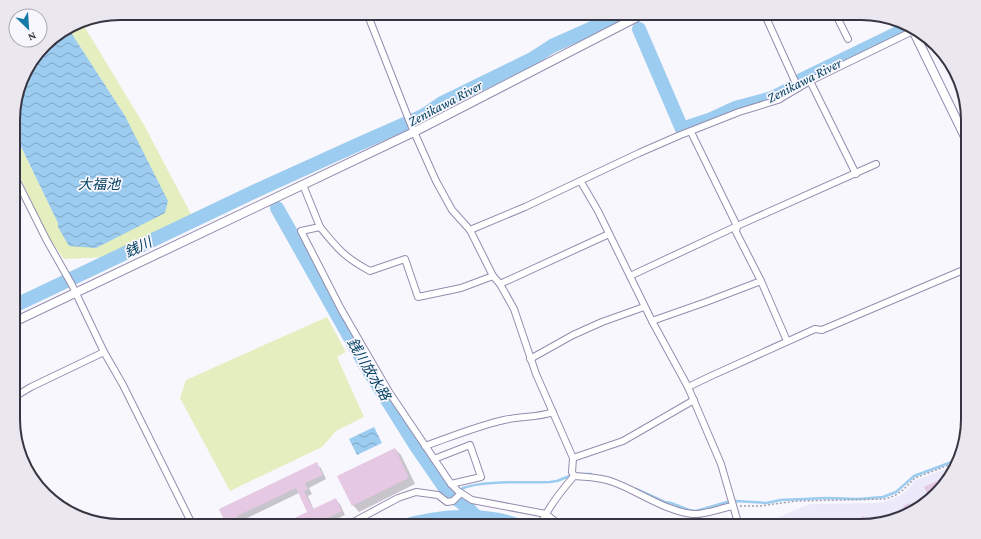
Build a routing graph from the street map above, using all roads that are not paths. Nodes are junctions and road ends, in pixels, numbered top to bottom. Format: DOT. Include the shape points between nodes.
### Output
graph roads {
  1 [pos="370,20"];
  2 [pos="631,20"];
  3 [pos="767,20"];
  4 [pos="838,20"];
  5 [pos="908,32"];
  6 [pos="917,37"];
  7 [pos="848,39"];
  8 [pos="810,81"];
  9 [pos="798,88"];
  10 [pos="961,128"];
  11 [pos="413,129"];
  12 [pos="691,132"];
  13 [pos="876,164"];
  14 [pos="856,174"];
  15 [pos="581,182"];
  16 [pos="303,185"];
  17 [pos="20,187"];
  18 [pos="737,226"];
  19 [pos="320,227"];
  20 [pos="470,230"];
  21 [pos="609,234"];
  22 [pos="961,271"];
  23 [pos="493,276"];
  24 [pos="630,276"];
  25 [pos="761,280"];
  26 [pos="500,284"];
  27 [pos="75,293"];
  28 [pos="644,307"];
  29 [pos="20,319"];
  30 [pos="652,322"];
  31 [pos="788,341"];
  32 [pos="104,352"];
  33 [pos="530,359"];
  34 [pos="688,387"];
  35 [pos="20,394"];
  36 [pos="694,400"];
  37 [pos="553,412"];
  38 [pos="424,446"];
  39 [pos="573,458"];
  40 [pos="434,459"];
  41 [pos="573,474"];
  42 [pos="456,489"];
  43 [pos="732,504"];
  44 [pos="545,516"];
  45 [pos="190,519"];
  46 [pos="359,519"];
  47 [pos="544,519"];
  48 [pos="550,519"];
  49 [pos="737,519"];
  1 -- 11 [label="street"];
  2 -- 11 [label="street"];
  3 -- 9 [label="street"];
  4 -- 7 [label="street"];
  5 -- 8 [label="street"];
  6 -- 10 [label="street"];
  8 -- 9 [label="street"];
  8 -- 14 [label="street"];
  9 -- 12 [label="street" via="778,100 739,112"];
  11 -- 16 [label="street"];
  11 -- 20 [label="street" via="452,210"];
  12 -- 15 [label="street" via="639,153"];
  12 -- 18 [label="street"];
  13 -- 14 [label="street"];
  14 -- 18 [label="street"];
  15 -- 20 [label="street"];
  15 -- 21 [label="street"];
  16 -- 19 [label="street"];
  16 -- 27 [label="street"];
  17 -- 27 [label="street"];
  18 -- 24 [label="street"];
  18 -- 25 [label="street" via="736,232"];
  19 -- 23 [label="street" via="341,252 370,271 405,259 418,297 461,288"];
  19 -- 38 [label="street" via="301,231 360,342"];
  20 -- 23 [label="street"];
  21 -- 24 [label="street"];
  21 -- 26 [label="street"];
  22 -- 31 [label="street" via="841,323 822,330 815,329"];
  23 -- 26 [label="street"];
  24 -- 28 [label="street"];
  25 -- 30 [label="street"];
  25 -- 31 [label="street"];
  26 -- 33 [label="street" via="514,309"];
  27 -- 29 [label="street"];
  27 -- 32 [label="street"];
  28 -- 30 [label="street"];
  28 -- 33 [label="street" via="573,335"];
  30 -- 34 [label="street"];
  31 -- 34 [label="street"];
  32 -- 35 [label="street"];
  32 -- 45 [label="street"];
  33 -- 37 [label="street"];
  34 -- 36 [label="street"];
  36 -- 39 [label="street" via="623,441"];
  36 -- 43 [label="street" via="721,464"];
  37 -- 38 [label="street" via="542,416 496,422"];
  37 -- 39 [label="street"];
  38 -- 40 [label="street"];
  39 -- 41 [label="street"];
  40 -- 42 [label="street"];
  40 -- 42 [label="street" via="470,445 481,477"];
  41 -- 43 [label="street" via="612,482 683,513 695,514"];
  41 -- 44 [label="street"];
  42 -- 44 [label="street" via="472,500"];
  42 -- 46 [label="street" via="453,501 447,502 438,494 416,492 398,498"];
  43 -- 49 [label="street"];
  44 -- 47 [label="street"];
  44 -- 48 [label="street"];
}
